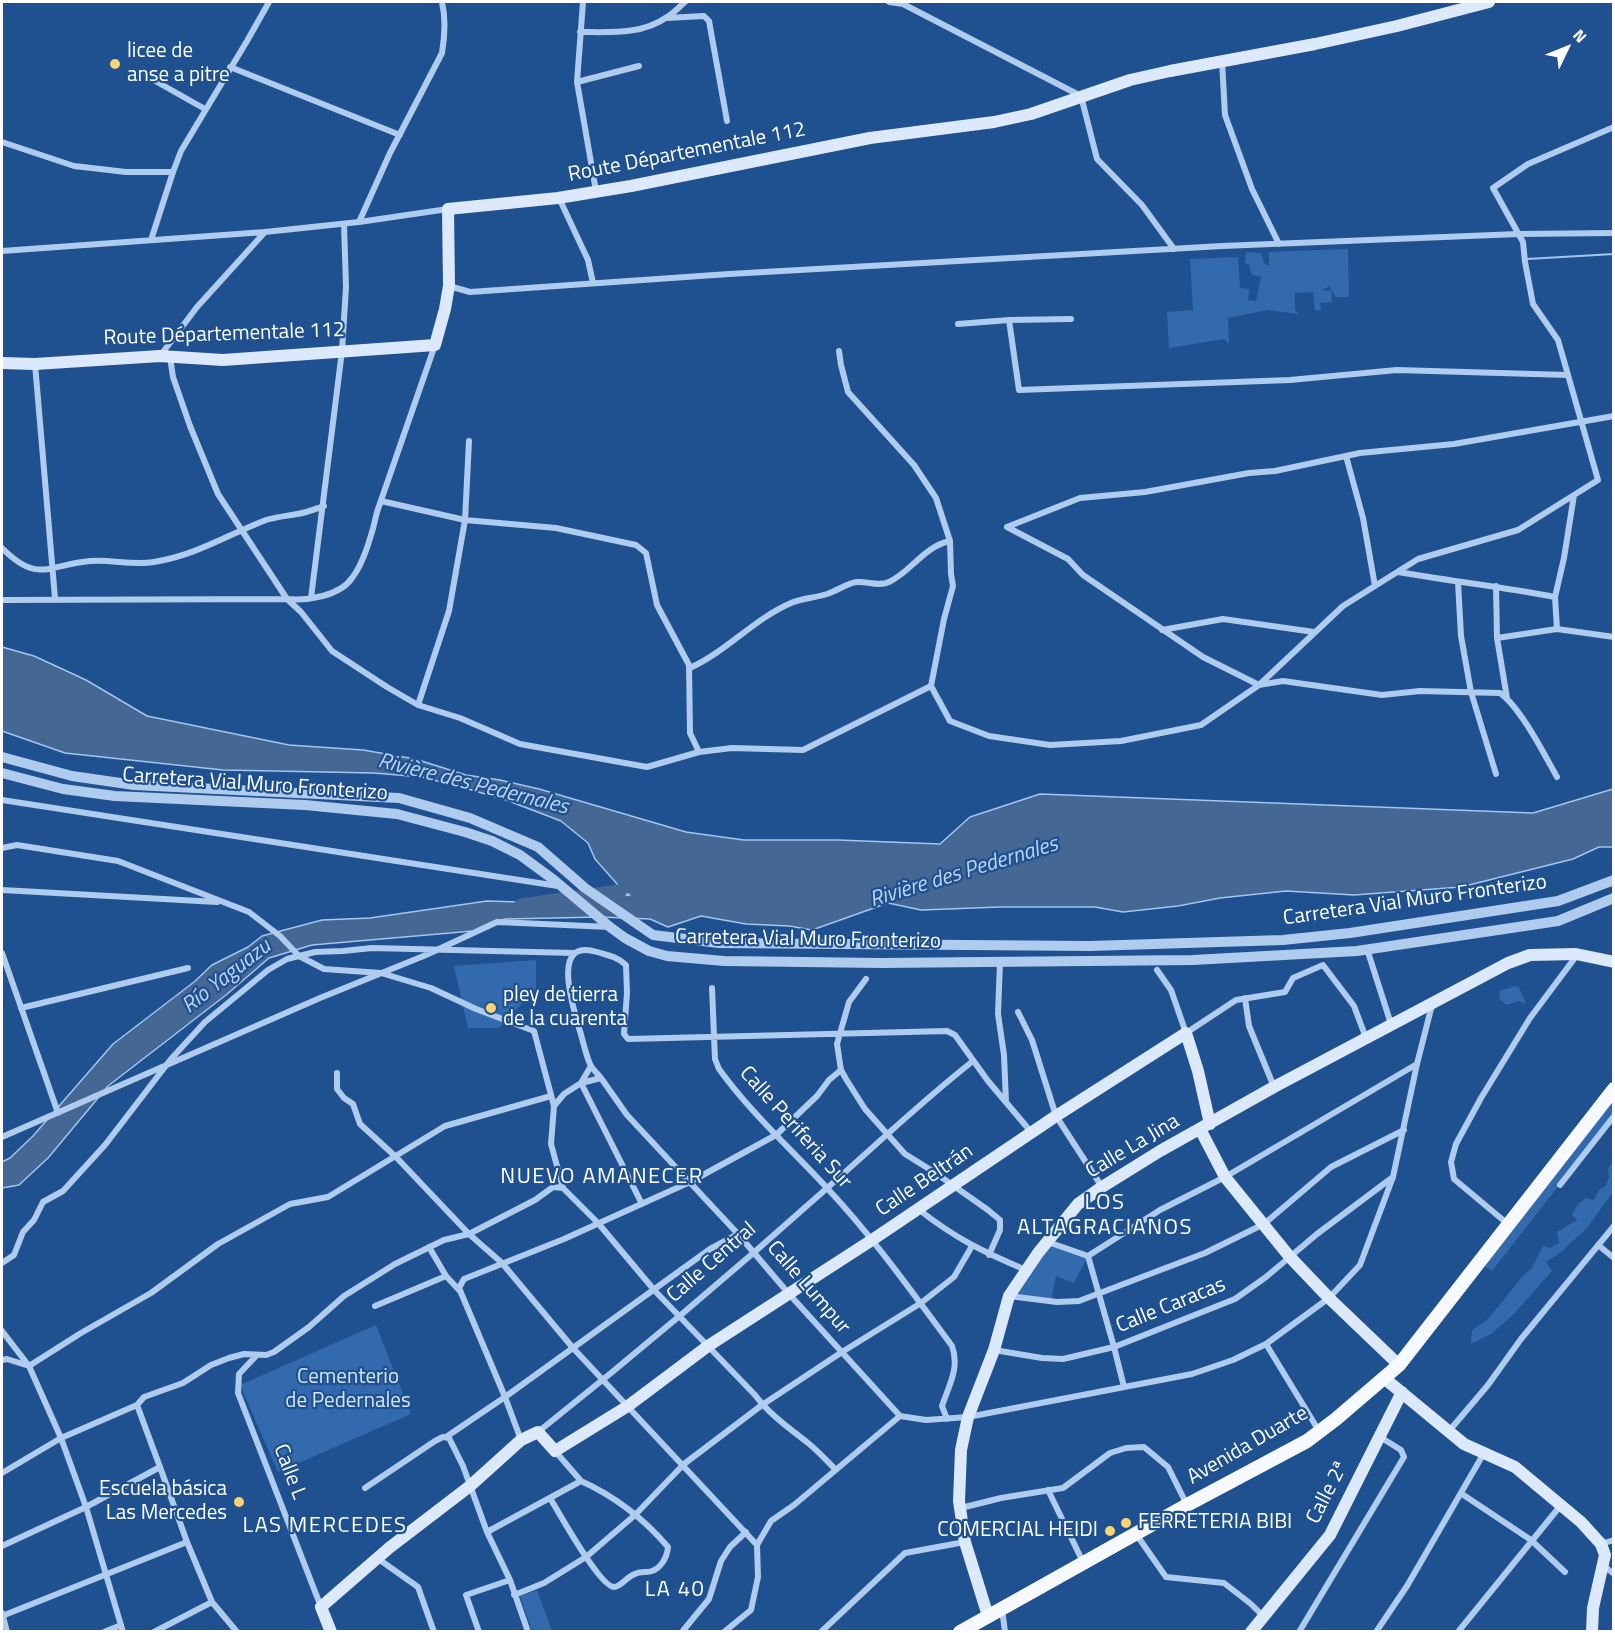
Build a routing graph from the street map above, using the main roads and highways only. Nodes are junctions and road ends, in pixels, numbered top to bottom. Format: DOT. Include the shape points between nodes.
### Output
graph roads {
  1 [pos="1489,2"];
  2 [pos="2,363"];
  3 [pos="1614,962"];
  4 [pos="1614,1089"];
  5 [pos="1205,1126"];
  6 [pos="1399,1365"];
  7 [pos="1384,1378"];
  8 [pos="1402,1392"];
  9 [pos="538,1432"];
  10 [pos="1606,1551"];
  11 [pos="321,1607"];
  12 [pos="988,1616"];
  13 [pos="331,1632"];
  14 [pos="960,1632"];
  15 [pos="1251,1632"];
  16 [pos="1592,1632"];
  1 -- 2 [label="main road, Route Départementale 112" via="1373,31 1130,80 1031,114 994,122 870,138 558,198 448,209 449,286 435,345 223,360 165,357"];
  3 -- 5 [label="main road, Calle La Jina" via="1578,955 1530,955 1508,963"];
  4 -- 6 [label="main road, Avenida Duarte"];
  5 -- 6 [label="main road" via="1226,1177 1289,1256"];
  5 -- 9 [label="main road, Calle Beltrán" via="1198,1071 1186,1033 708,1346 628,1406 555,1451"];
  5 -- 12 [label="main road, Calle La Jina" via="1078,1204 1009,1296 994,1350 968,1417 960,1468 965,1542"];
  6 -- 7 [label="main road, Avenida Duarte"];
  7 -- 8 [label="main road"];
  7 -- 12 [label="main road, Avenida Duarte" via="1307,1441"];
  8 -- 10 [label="main road" via="1464,1444 1515,1467 1581,1522"];
  8 -- 15 [label="main road, Calle 2ª" via="1330,1535"];
  9 -- 11 [label="main road, Calle Central" via="521,1440"];
  10 -- 16 [label="main road" via="1593,1608"];
  11 -- 13 [label="main road, Calle L"];
  12 -- 14 [label="main road, Avenida Duarte"];
}
